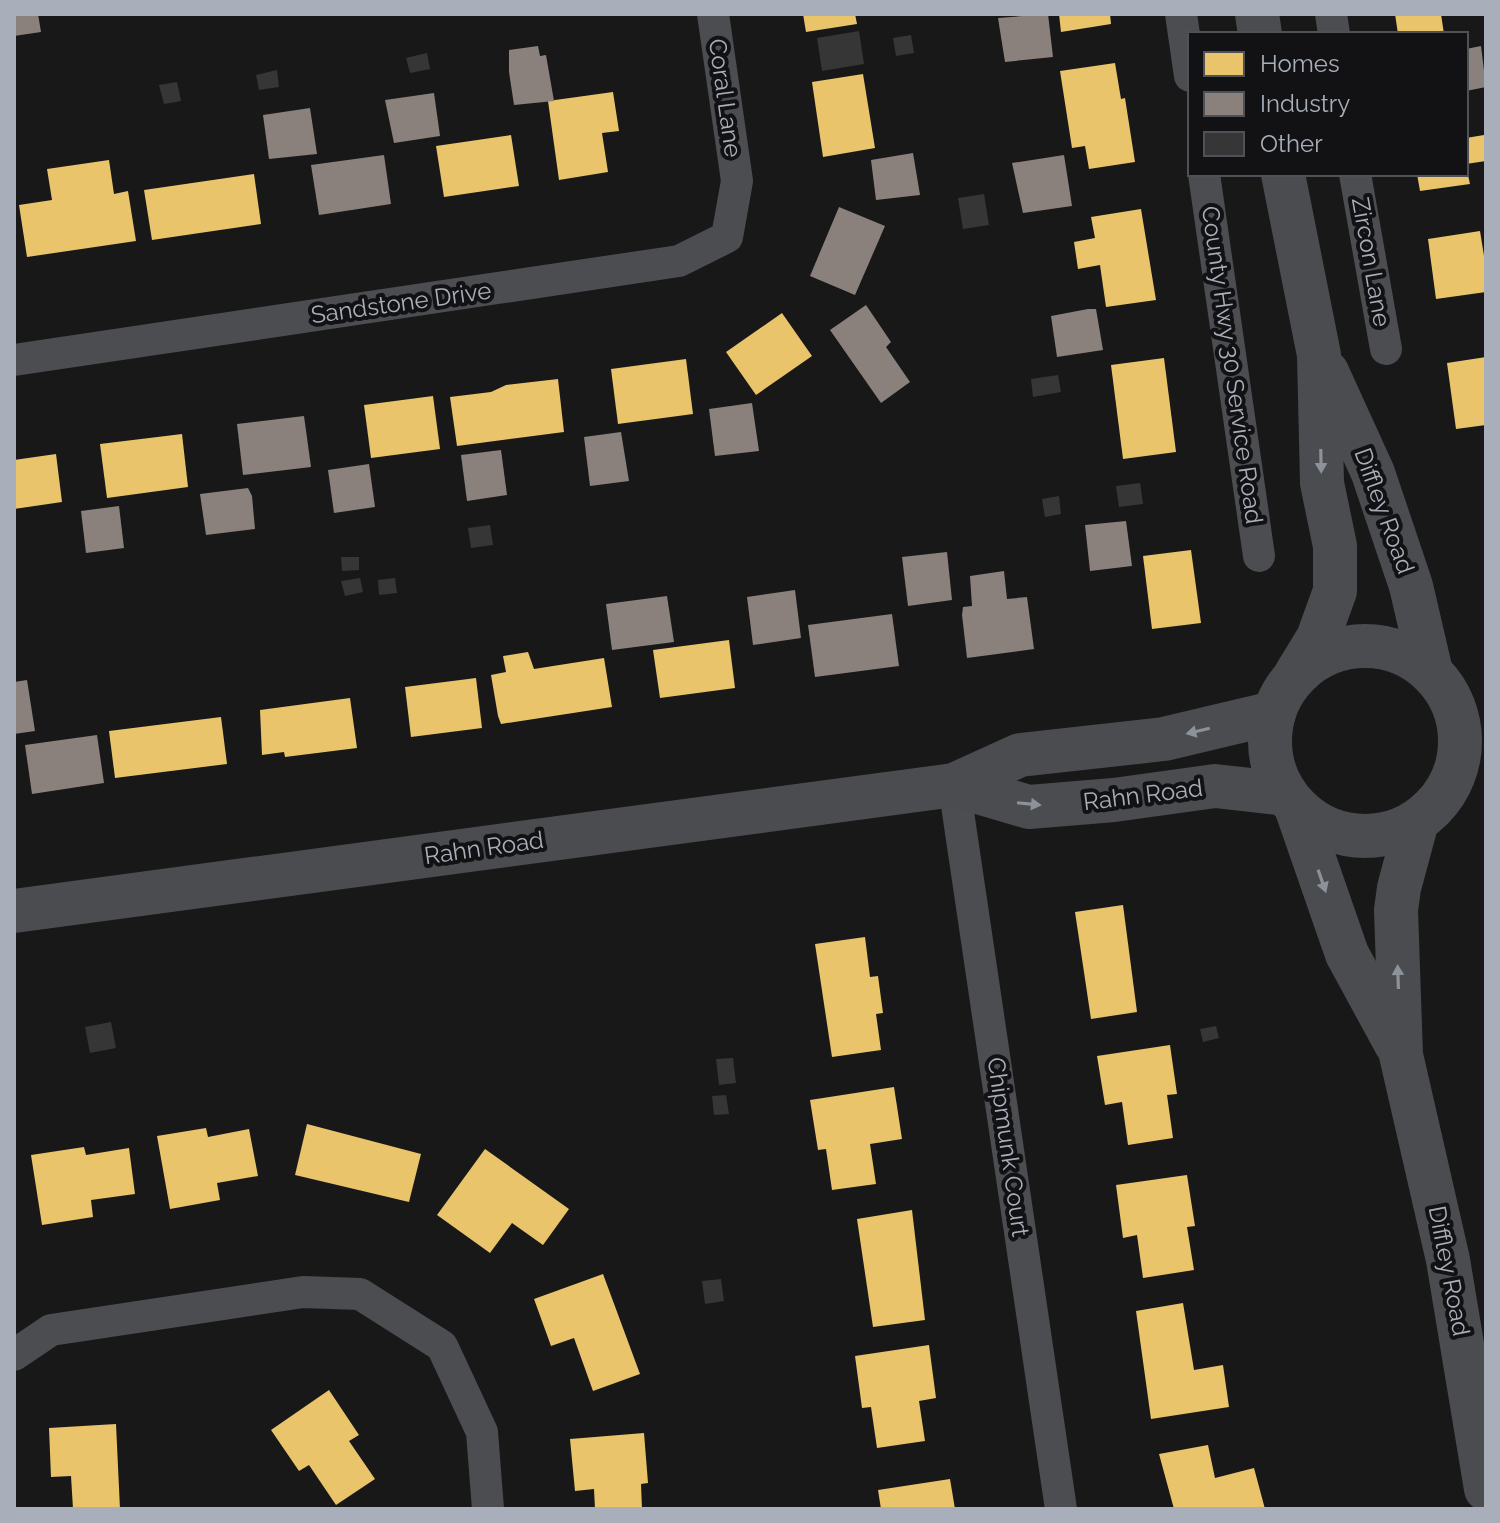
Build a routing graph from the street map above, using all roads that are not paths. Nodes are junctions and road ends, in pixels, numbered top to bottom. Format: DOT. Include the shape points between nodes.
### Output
graph roads {
  1 [pos="713,14"];
  2 [pos="1181,14"];
  3 [pos="1188,62"];
  4 [pos="1204,176"];
  5 [pos="1283,176"];
  6 [pos="1355,176"];
  7 [pos="737,181"];
  8 [pos="1386,349"];
  9 [pos="1319,355"];
  10 [pos="14,360"];
  11 [pos="1259,556"];
  12 [pos="1455,687"];
  13 [pos="1284,695"];
  14 [pos="1467,779"];
  15 [pos="954,785"];
  16 [pos="1291,801"];
  17 [pos="1417,821"];
  18 [pos="14,911"];
  19 [pos="1401,1055"];
  20 [pos="14,1355"];
  21 [pos="1486,1489"];
  22 [pos="488,1509"];
  23 [pos="1061,1509"];
  1 -- 7 [label="street, Coral Lane"];
  2 -- 3 [label="street"];
  4 -- 11 [label="street, County Hwy 30 Service Road"];
  5 -- 9 [label="main road, Diffley Road"];
  6 -- 8 [label="street, Zircon Lane"];
  7 -- 10 [label="street, Sandstone Drive" via="727,237 679,261"];
  9 -- 12 [label="main road, Diffley Road" via="1373,473 1411,586"];
  9 -- 13 [label="main road, Diffley Road, one-way" via="1322,483 1335,546 1335,591 1318,638"];
  12 -- 13 [label="main road" via="1406,655 1377,646 1347,647 1319,657"];
  12 -- 14 [label="main road" via="1459,757"];
  13 -- 15 [label="main road, Rahn Road, one-way" via="1164,739 1020,755"];
  13 -- 16 [label="main road" via="1269,741 1274,768"];
  14 -- 17 [label="main road"];
  15 -- 16 [label="main road, Rahn Road, one-way" via="1029,807 1215,786"];
  15 -- 18 [label="main road, Rahn Road"];
  15 -- 23 [label="street, Chipmunk Court"];
  16 -- 17 [label="main road" via="1323,827 1354,836 1387,834"];
  16 -- 19 [label="main road, Diffley Road, one-way" via="1347,954"];
  19 -- 17 [label="main road, Diffley Road, one-way" via="1396,910"];
  19 -- 21 [label="main road, Diffley Road" via="1448,1260"];
  20 -- 22 [label="street" via="51,1330 303,1292 360,1294 442,1346 482,1432"];
}
